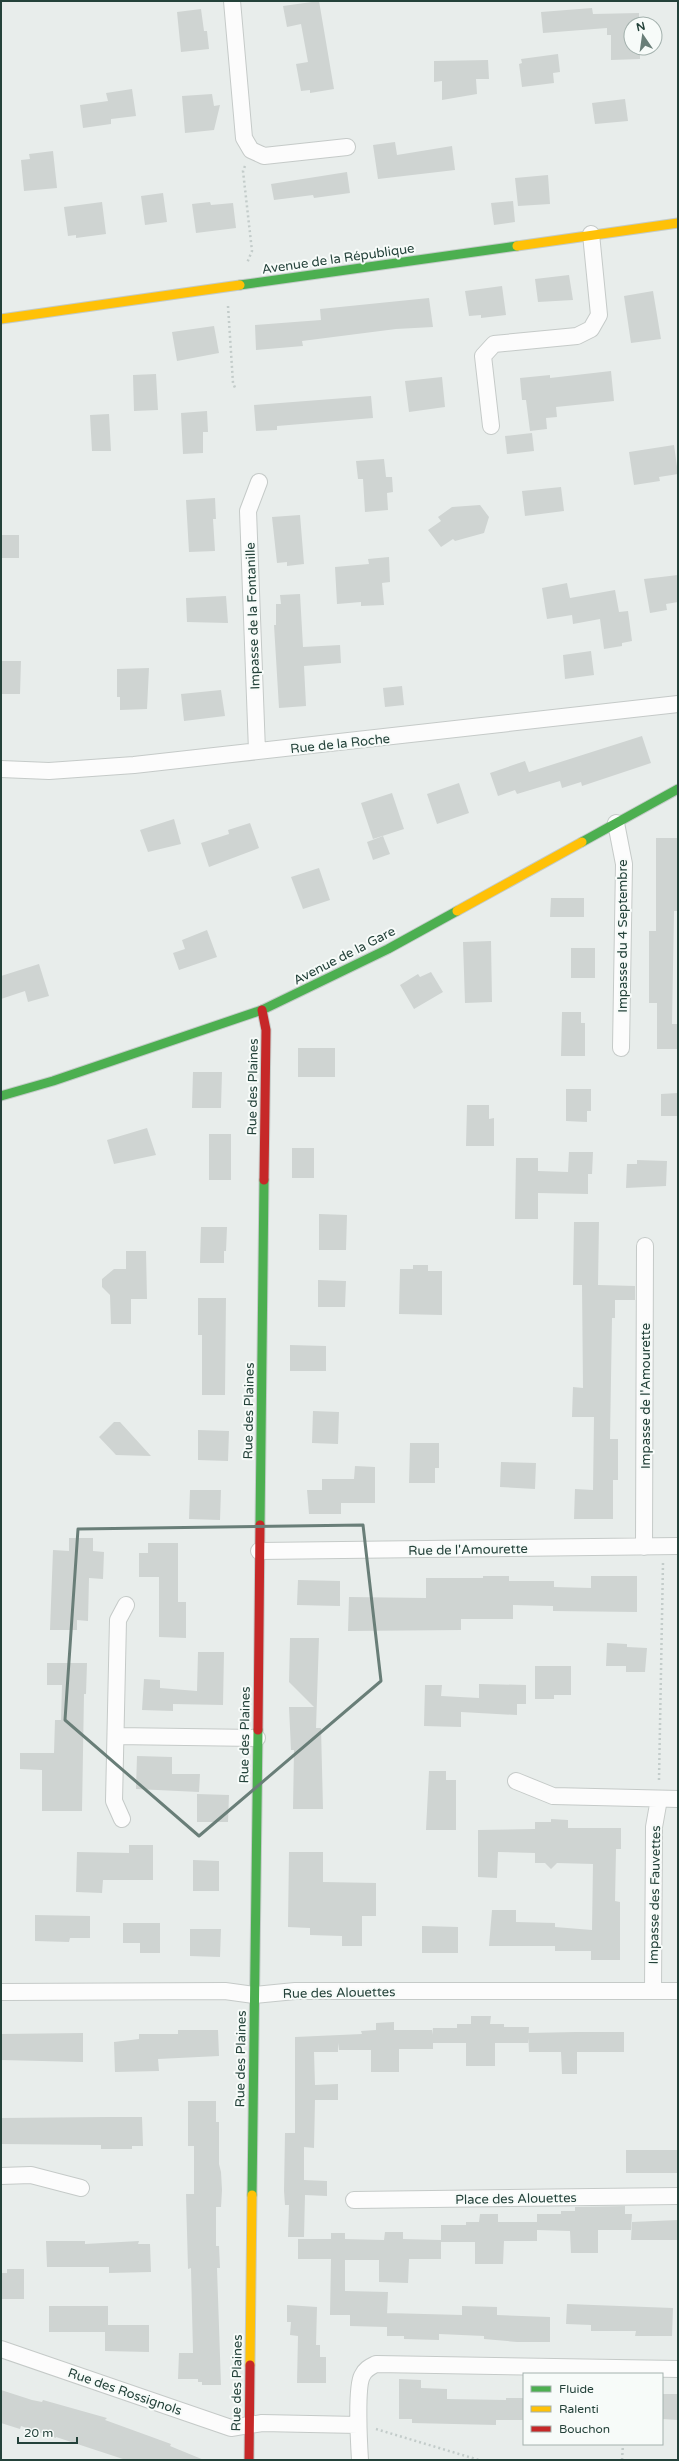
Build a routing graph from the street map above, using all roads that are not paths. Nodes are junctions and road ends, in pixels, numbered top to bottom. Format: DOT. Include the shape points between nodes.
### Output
graph roads {
  1 [pos="232,1"];
  2 [pos="348,147"];
  3 [pos="678,223"];
  4 [pos="591,234"];
  5 [pos="1,319"];
  6 [pos="491,426"];
  7 [pos="259,482"];
  8 [pos="678,704"];
  9 [pos="257,752"];
  10 [pos="1,769"];
  11 [pos="678,790"];
  12 [pos="616,823"];
  13 [pos="262,1010"];
  14 [pos="621,1048"];
  15 [pos="1,1096"];
  16 [pos="645,1246"];
  17 [pos="671,1546"];
  18 [pos="644,1547"];
  19 [pos="259,1551"];
  20 [pos="126,1604"];
  21 [pos="116,1736"];
  22 [pos="257,1738"];
  23 [pos="516,1781"];
  24 [pos="659,1799"];
  25 [pos="678,1799"];
  26 [pos="122,1819"];
  27 [pos="653,1991"];
  28 [pos="678,1991"];
  29 [pos="1,1992"];
  30 [pos="254,1995"];
  31 [pos="1,2176"];
  32 [pos="81,2188"];
  33 [pos="678,2196"];
  34 [pos="354,2200"];
  35 [pos="1,2348"];
  36 [pos="678,2368"];
  37 [pos="249,2424"];
  38 [pos="358,2425"];
  39 [pos="249,2460"];
  40 [pos="360,2460"];
  1 -- 2 [label="street" via="244,138 251,150 264,156"];
  3 -- 4 [label="street, Avenue de la République"];
  4 -- 5 [label="street, Avenue de la République"];
  4 -- 6 [label="street" via="599,315 591,329 577,336 494,344 483,356"];
  7 -- 9 [label="street, Impasse de la Fontanille" via="248,511"];
  8 -- 9 [label="street, Rue de la Roche"];
  9 -- 10 [label="street, Rue de la Roche" via="50,771"];
  11 -- 12 [label="street, Avenue de la Gare"];
  12 -- 13 [label="street, Avenue de la Gare" via="388,949"];
  12 -- 14 [label="street, Impasse du 4 Septembre" via="624,864"];
  13 -- 15 [label="street, Avenue de la Gare" via="53,1081"];
  13 -- 19 [label="street, Rue des Plaines" via="266,1030"];
  16 -- 18 [label="street, Impasse de l'Amourette"];
  17 -- 18 [label="street, Rue de l'Amourette"];
  18 -- 19 [label="street, Rue de l'Amourette"];
  19 -- 22 [label="street, Rue des Plaines"];
  20 -- 21 [label="street" via="118,1620"];
  21 -- 22 [label="street"];
  21 -- 26 [label="street" via="114,1802"];
  22 -- 30 [label="street, Rue des Plaines"];
  23 -- 24 [label="street" via="553,1796"];
  24 -- 25 [label="street"];
  24 -- 27 [label="street, Impasse des Fauvettes" via="654,1827"];
  27 -- 28 [label="street, Rue des Alouettes"];
  27 -- 30 [label="street, Rue des Alouettes" via="295,1991"];
  29 -- 30 [label="street, Rue des Alouettes" via="225,1991"];
  30 -- 37 [label="street, Rue des Plaines"];
  31 -- 32 [label="street" via="31,2176"];
  33 -- 34 [label="street, Place des Alouettes"];
  35 -- 37 [label="street, Rue des Rossignols" via="231,2428"];
  36 -- 38 [label="street" via="376,2364 367,2368 361,2377"];
  37 -- 38 [label="street, Rue des Rossignols"];
  37 -- 39 [label="street, Rue des Plaines"];
  38 -- 40 [label="street"];
}
